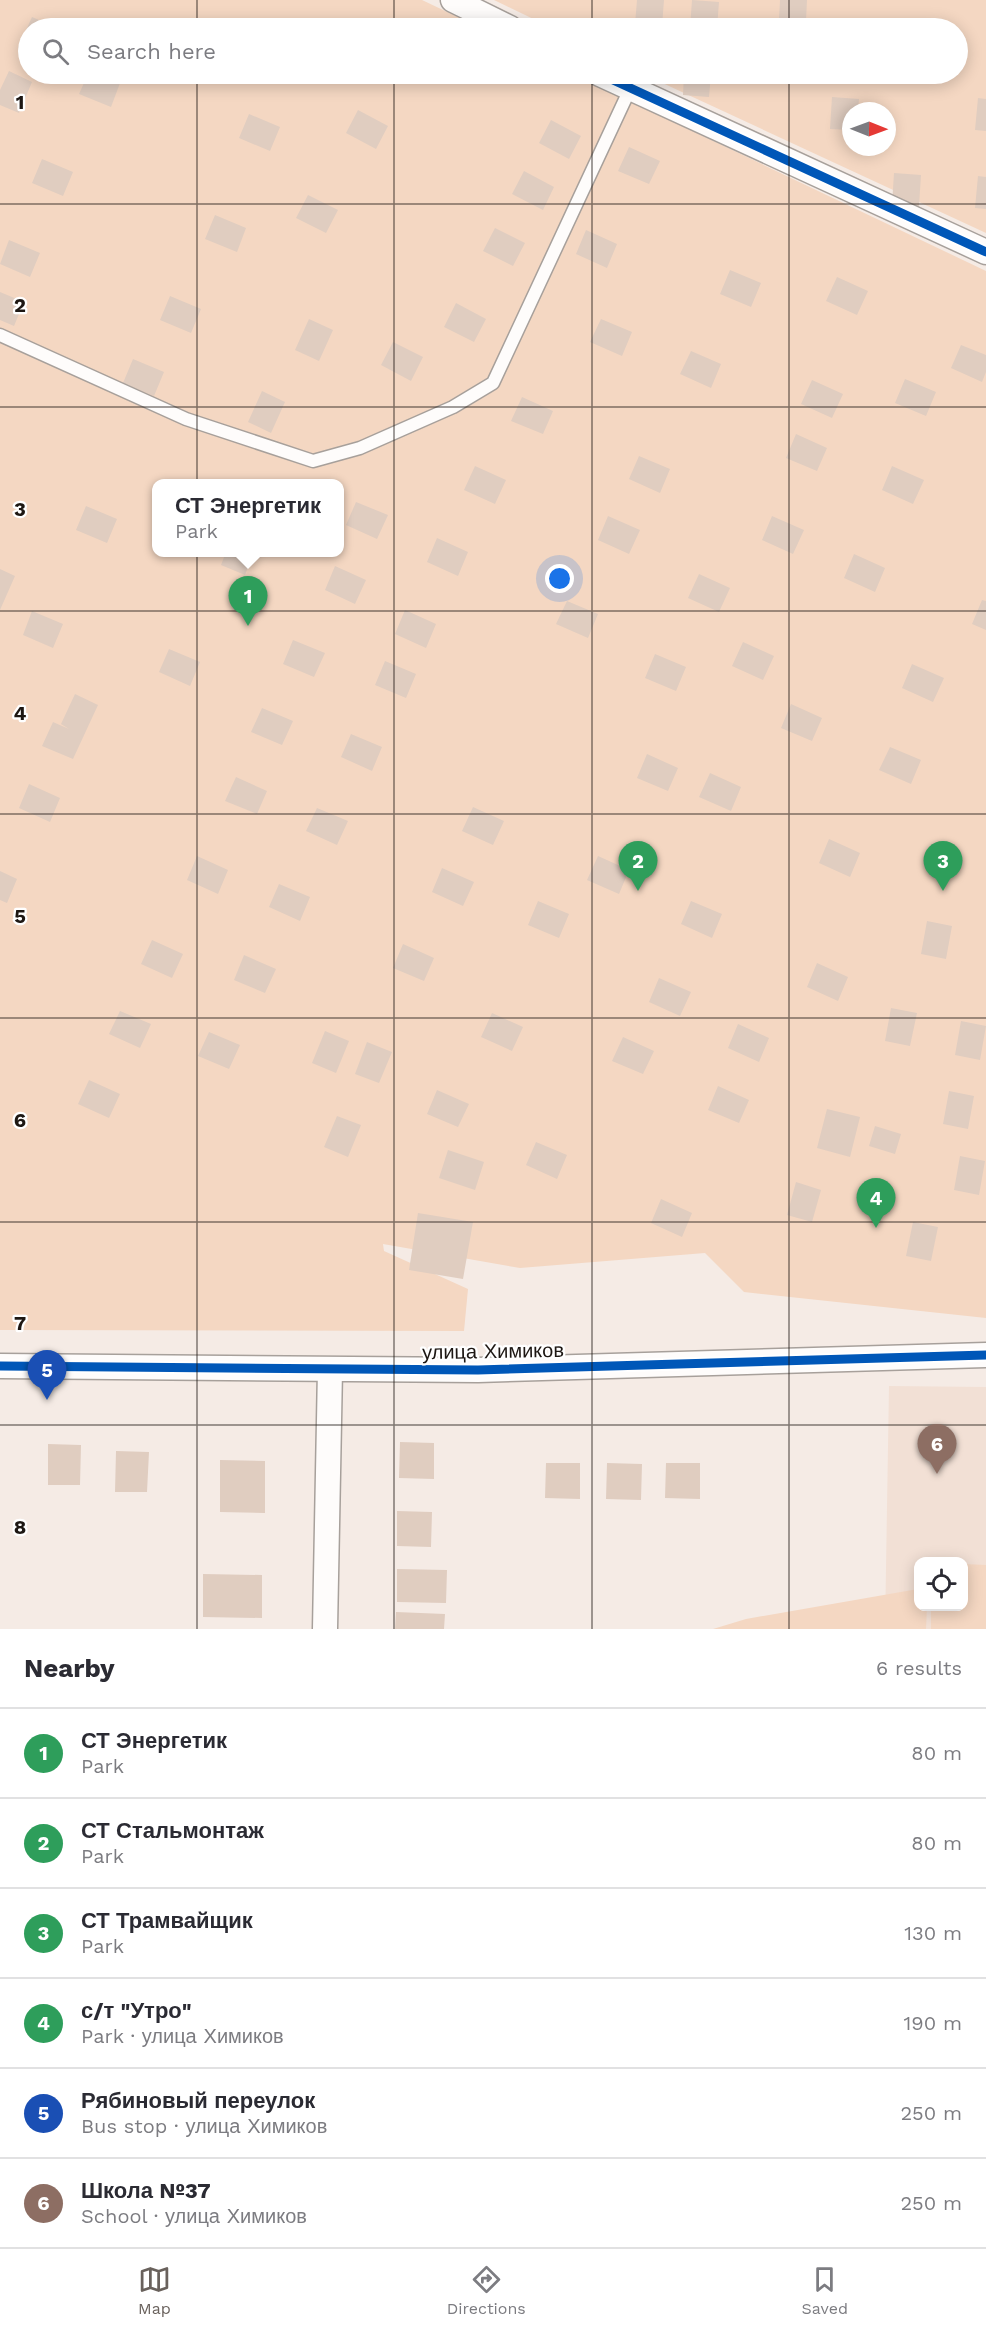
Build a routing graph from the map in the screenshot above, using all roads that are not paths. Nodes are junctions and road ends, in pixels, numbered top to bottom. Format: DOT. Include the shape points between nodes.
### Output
graph roads {
  1 [pos="453,0"];
  2 [pos="490,18"];
  3 [pos="620,84"];
  4 [pos="630,89"];
  5 [pos="986,252"];
  6 [pos="0,335"];
  7 [pos="986,1355"];
  8 [pos="0,1366"];
  9 [pos="330,1369"];
  10 [pos="325,1629"];
  1 -- 2 [label="street"];
  3 -- 4 [label="street"];
  4 -- 5 [label="street"];
  4 -- 6 [label="lane" via="494,383 453,407 360,448 313,460 186,419"];
  7 -- 9 [label="street, улица Химиков" via="490,1370"];
  8 -- 9 [label="street, улица Химиков"];
  9 -- 10 [label="street"];
}
